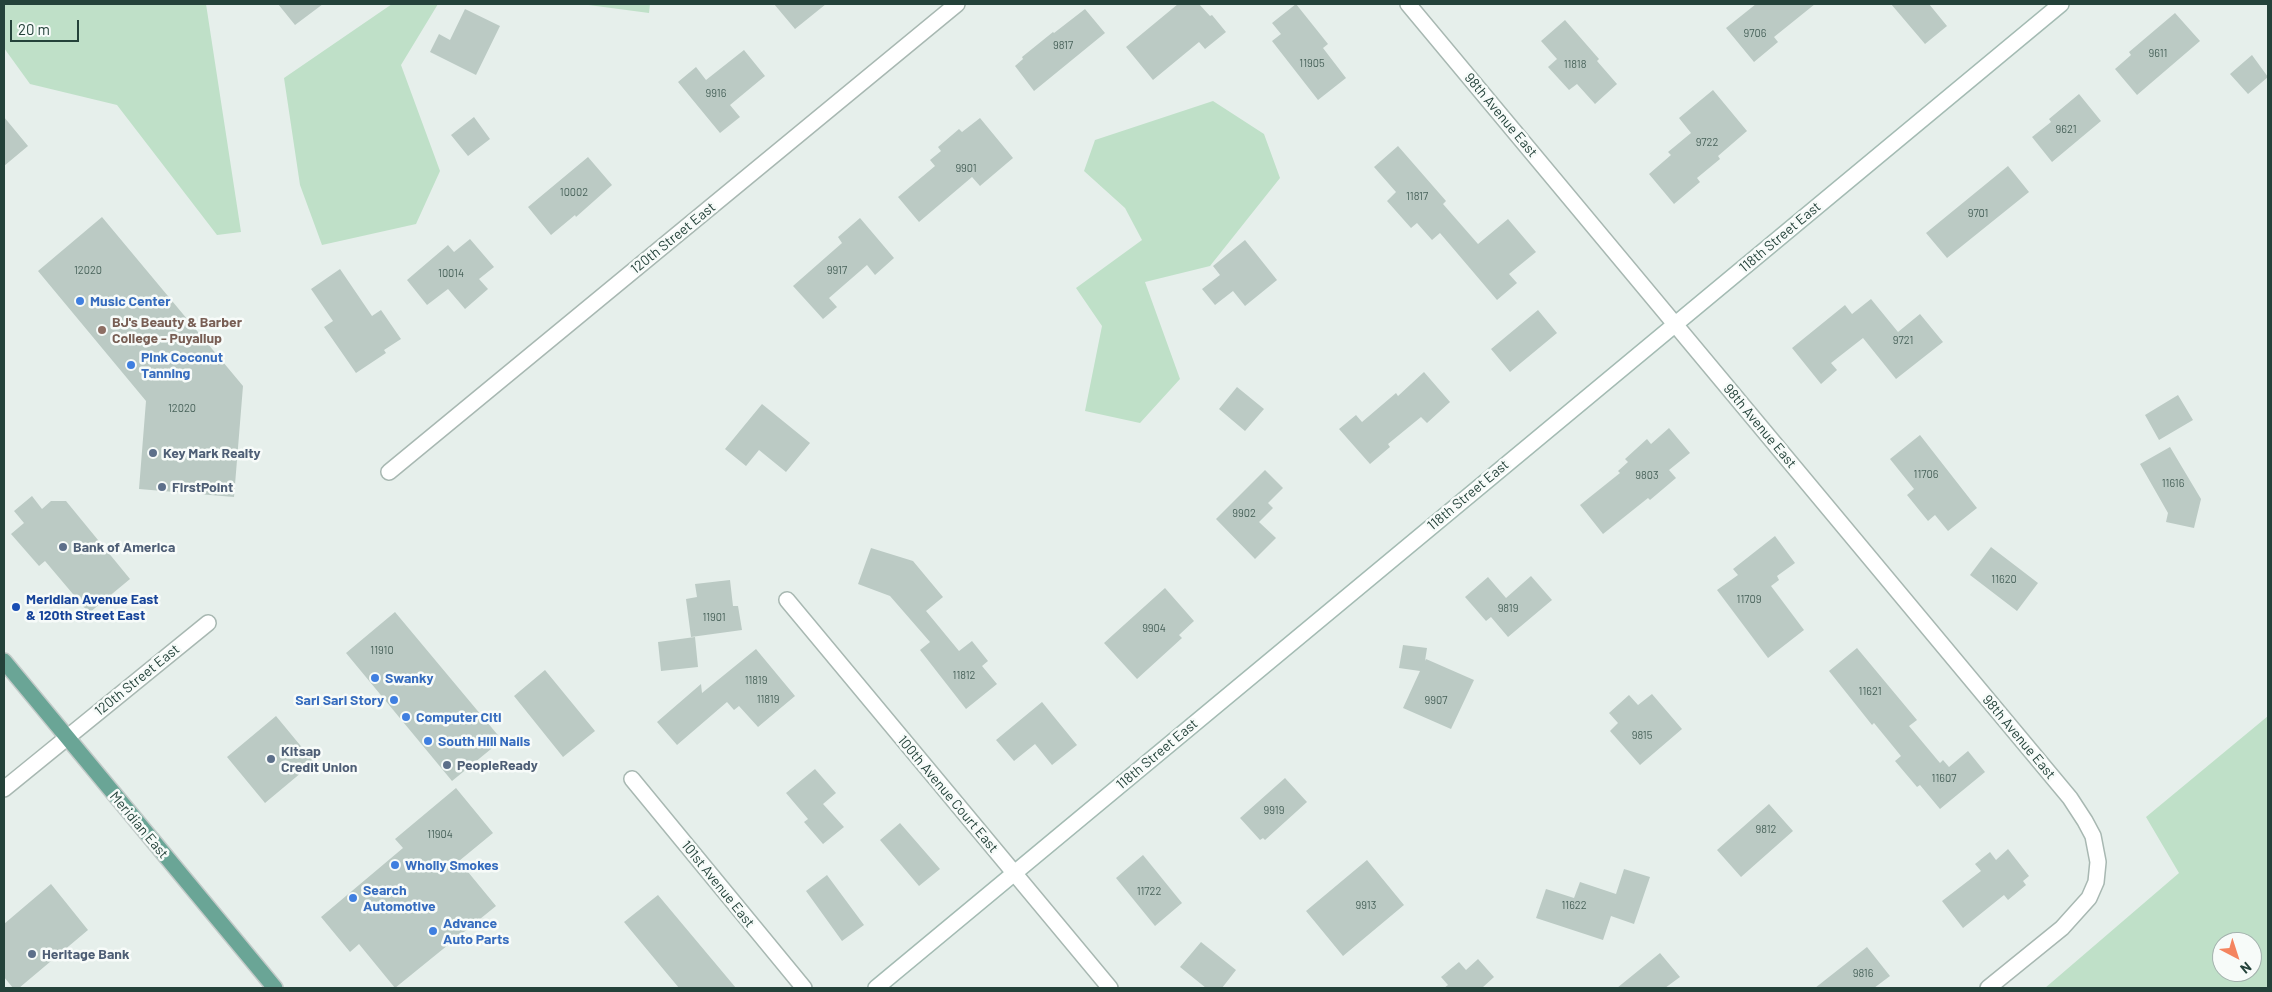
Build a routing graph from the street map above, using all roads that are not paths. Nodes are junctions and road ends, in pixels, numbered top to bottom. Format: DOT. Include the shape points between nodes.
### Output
graph roads {
  1 [pos="957,4"];
  2 [pos="1408,4"];
  3 [pos="2061,4"];
  4 [pos="1674,324"];
  5 [pos="390,472"];
  6 [pos="786,600"];
  7 [pos="208,623"];
  8 [pos="4,661"];
  9 [pos="67,738"];
  10 [pos="632,779"];
  11 [pos="4,790"];
  12 [pos="1014,873"];
  13 [pos="275,988"];
  14 [pos="804,988"];
  15 [pos="876,988"];
  16 [pos="1110,988"];
  17 [pos="1988,988"];
  1 -- 5 [label="street, 120th Street East"];
  2 -- 4 [label="street, 98th Avenue East"];
  3 -- 4 [label="street, 118th Street East"];
  4 -- 12 [label="street, 118th Street East"];
  4 -- 17 [label="street, 98th Avenue East" via="2070,798 2093,836 2098,875 2079,912"];
  6 -- 12 [label="street, 100th Avenue Court East"];
  7 -- 9 [label="street, 120th Street East"];
  8 -- 9 [label="main road, Meridian East"];
  9 -- 11 [label="street, 120th Street East"];
  9 -- 13 [label="main road, Meridian East"];
  10 -- 14 [label="street, 101st Avenue East"];
  12 -- 15 [label="street, 118th Street East"];
  12 -- 16 [label="street, 100th Avenue Court East"];
}
